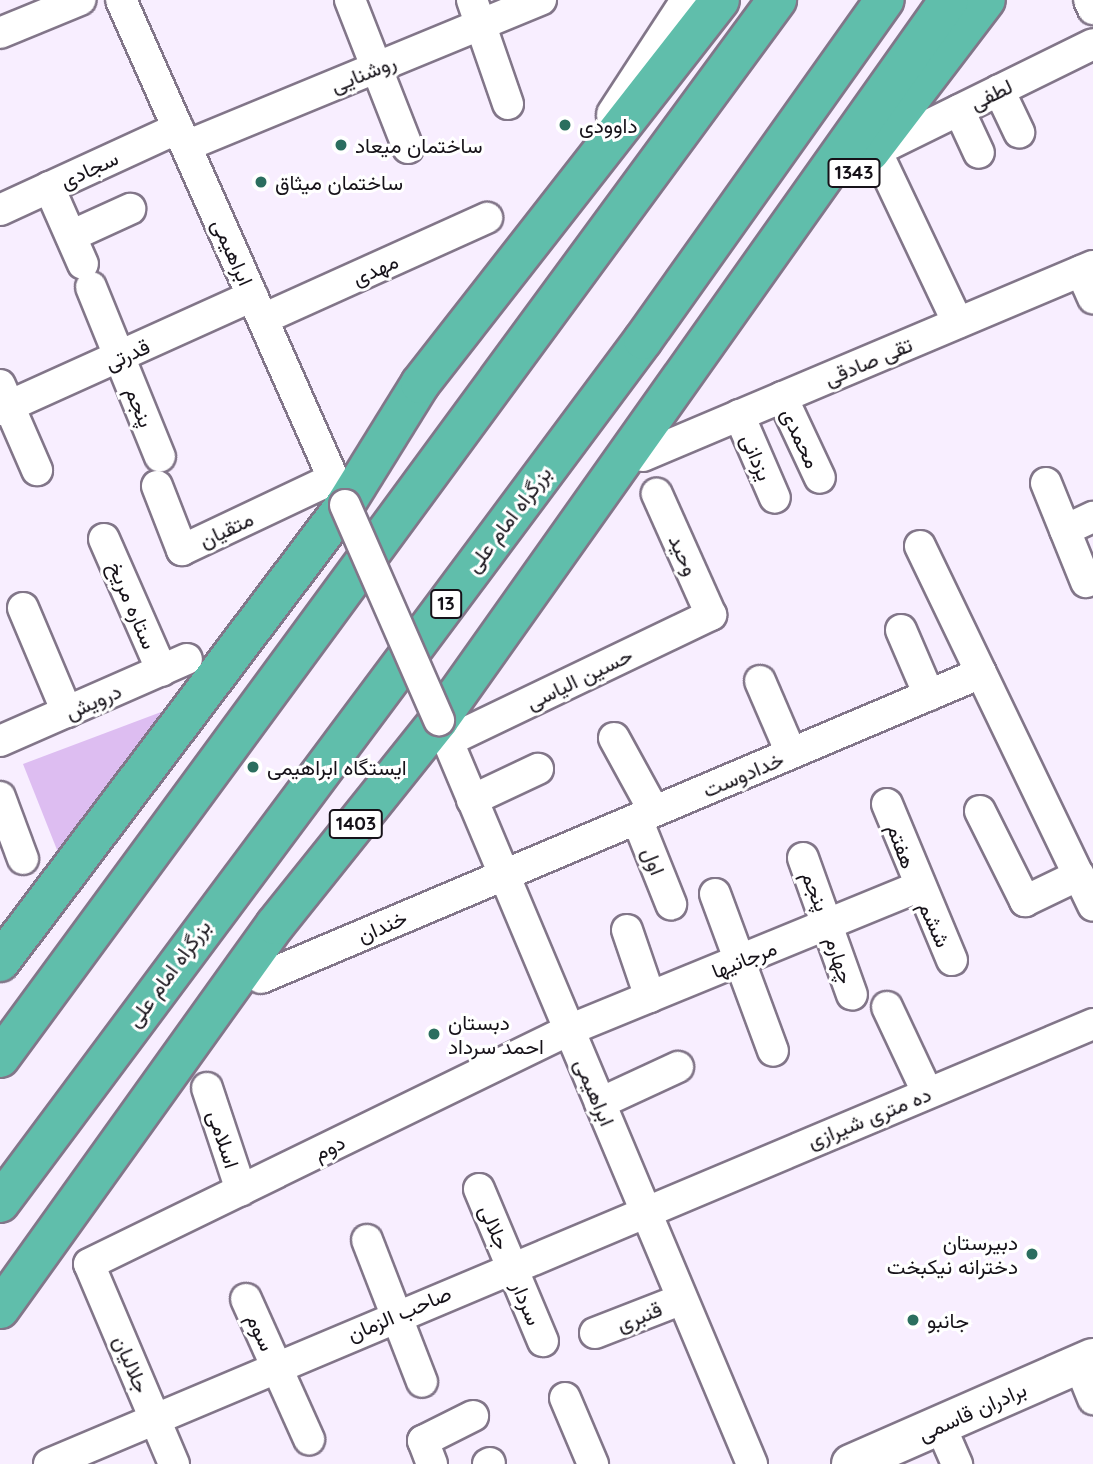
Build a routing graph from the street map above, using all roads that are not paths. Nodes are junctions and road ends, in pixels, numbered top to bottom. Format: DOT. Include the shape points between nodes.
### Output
graph roads {
  1 [pos="80,0"];
  2 [pos="121,0"];
  3 [pos="350,0"];
  4 [pos="541,0"];
  5 [pos="691,0"];
  6 [pos="720,0"];
  7 [pos="777,0"];
  8 [pos="885,0"];
  9 [pos="949,0"];
  10 [pos="986,0"];
  11 [pos="1089,0"];
  12 [pos="1093,9"];
  13 [pos="476,12"];
  14 [pos="0,33"];
  15 [pos="1093,44"];
  16 [pos="377,67"];
  17 [pos="999,90"];
  18 [pos="508,104"];
  19 [pos="959,110"];
  20 [pos="1019,132"];
  21 [pos="182,137"];
  22 [pos="408,148"];
  23 [pos="979,153"];
  24 [pos="49,187"];
  25 [pos="572,192"];
  26 [pos="130,209"];
  27 [pos="0,210"];
  28 [pos="487,218"];
  29 [pos="73,235"];
  30 [pos="1087,269"];
  31 [pos="1093,298"];
  32 [pos="258,308"];
  33 [pos="958,323"];
  34 [pos="713,338"];
  35 [pos="120,357"];
  36 [pos="782,397"];
  37 [pos="3,400"];
  38 [pos="739,415"];
  39 [pos="643,456"];
  40 [pos="37,470"];
  41 [pos="159,471"];
  42 [pos="820,478"];
  43 [pos="1046,483"];
  44 [pos="339,492"];
  45 [pos="657,494"];
  46 [pos="775,498"];
  47 [pos="1093,517"];
  48 [pos="1065,530"];
  49 [pos="104,539"];
  50 [pos="919,546"];
  51 [pos="1086,582"];
  52 [pos="23,608"];
  53 [pos="711,615"];
  54 [pos="901,630"];
  55 [pos="174,665"];
  56 [pos="981,673"];
  57 [pos="760,681"];
  58 [pos="929,695"];
  59 [pos="67,712"];
  60 [pos="443,731"];
  61 [pos="614,738"];
  62 [pos="0,741"];
  63 [pos="791,753"];
  64 [pos="538,769"];
  65 [pos="0,797"];
  66 [pos="472,800"];
  67 [pos="887,804"];
  68 [pos="981,811"];
  69 [pos="645,815"];
  70 [pos="803,858"];
  71 [pos="23,859"];
  72 [pos="504,875"];
  73 [pos="1087,885"];
  74 [pos="918,887"];
  75 [pos="715,894"];
  76 [pos="671,904"];
  77 [pos="829,924"];
  78 [pos="627,930"];
  79 [pos="952,960"];
  80 [pos="737,961"];
  81 [pos="0,962"];
  82 [pos="261,978"];
  83 [pos="852,995"];
  84 [pos="650,997"];
  85 [pos="887,1007"];
  86 [pos="1093,1024"];
  87 [pos="569,1030"];
  88 [pos="774,1051"];
  89 [pos="0,1058"];
  90 [pos="678,1068"];
  91 [pos="207,1088"];
  92 [pos="928,1092"];
  93 [pos="600,1103"];
  94 [pos="479,1189"];
  95 [pos="242,1190"];
  96 [pos="0,1203"];
  97 [pos="644,1209"];
  98 [pos="367,1240"];
  99 [pos="89,1265"];
  100 [pos="511,1266"];
  101 [pos="246,1299"];
  102 [pos="682,1299"];
  103 [pos="0,1309"];
  104 [pos="396,1314"];
  105 [pos="595,1333"];
  106 [pos="542,1341"];
  107 [pos="1086,1361"];
  108 [pos="277,1365"];
  109 [pos="422,1382"];
  110 [pos="565,1398"];
  111 [pos="1093,1399"];
  112 [pos="474,1416"];
  113 [pos="154,1417"];
  114 [pos="940,1425"];
  115 [pos="309,1439"];
  116 [pos="428,1453"];
  117 [pos="49,1464"];
  118 [pos="174,1464"];
  119 [pos="593,1464"];
  120 [pos="752,1464"];
  121 [pos="851,1464"];
  122 [pos="957,1464"];
  1 -- 14 [label="street"];
  2 -- 21 [label="street, ابراهیمی"];
  3 -- 16 [label="street"];
  4 -- 13 [label="street, روشنایی"];
  5 -- 25 [label="main road" via="648,57"];
  6 -- 25 [label="highway"];
  7 -- 89 [label="highway" via="349,590"];
  8 -- 96 [label="highway, بزرگراه امام علی / 13" via="643,340"];
  9 -- 34 [label="highway, 1343"];
  10 -- 34 [label="highway, 1343" via="804,237"];
  11 -- 12 [label="street"];
  13 -- 16 [label="street, روشنایی"];
  13 -- 18 [label="street"];
  15 -- 17 [label="street, لطفی"];
  16 -- 21 [label="street, روشنایی"];
  16 -- 22 [label="street"];
  17 -- 19 [label="street, لطفی"];
  17 -- 20 [label="street"];
  19 -- 23 [label="street"];
  19 -- 33 [label="street, لطفی" via="886,152"];
  21 -- 24 [label="street, سجادی"];
  21 -- 32 [label="street, ابراهیمی"];
  24 -- 27 [label="street, سجادی"];
  24 -- 29 [label="street"];
  25 -- 44 [label="highway"];
  26 -- 29 [label="street"];
  28 -- 32 [label="street, مهدی"];
  29 -- 35 [label="street"];
  30 -- 31 [label="street"];
  30 -- 33 [label="street, تقی صادقی"];
  32 -- 35 [label="street, قدرتی"];
  32 -- 44 [label="street, ابراهیمی"];
  33 -- 36 [label="street, تقی صادقی"];
  34 -- 60 [label="highway, 1403"];
  35 -- 37 [label="street, قدرتی"];
  35 -- 41 [label="street, پنجم"];
  36 -- 38 [label="street, تقی صادقی"];
  36 -- 42 [label="street, محمدی"];
  37 -- 40 [label="street"];
  38 -- 39 [label="street, تقی صادقی"];
  38 -- 46 [label="street, یزدانی"];
  41 -- 44 [label="street, متقیان" via="182,550"];
  43 -- 48 [label="street"];
  44 -- 60 [label="street, ابراهیمی, bridge"];
  44 -- 81 [label="highway"];
  45 -- 53 [label="street, وحید"];
  47 -- 48 [label="street"];
  48 -- 51 [label="street"];
  49 -- 55 [label="street, ستاره مریخ"];
  50 -- 56 [label="street"];
  52 -- 59 [label="street"];
  53 -- 60 [label="street, حسین الیاسی"];
  54 -- 58 [label="street"];
  55 -- 59 [label="street, درویش"];
  56 -- 58 [label="street, خدادوست"];
  56 -- 73 [label="street"];
  57 -- 63 [label="street"];
  58 -- 63 [label="street, خدادوست"];
  59 -- 62 [label="street, درویش"];
  60 -- 66 [label="street, ابراهیمی"];
  60 -- 103 [label="highway, 1403" via="275,925"];
  61 -- 69 [label="street, اول"];
  63 -- 69 [label="street, خدادوست"];
  64 -- 66 [label="street"];
  65 -- 71 [label="street"];
  66 -- 72 [label="street, ابراهیمی"];
  67 -- 74 [label="street, هفتم"];
  68 -- 73 [label="street" via="1025,901"];
  69 -- 72 [label="street, خدادوست"];
  69 -- 76 [label="street, اول"];
  70 -- 77 [label="street, پنجم"];
  72 -- 82 [label="street, خندان"];
  72 -- 87 [label="street, ابراهیمی"];
  74 -- 77 [label="street, مرجانیها"];
  74 -- 79 [label="street, ششم"];
  75 -- 80 [label="street"];
  77 -- 80 [label="street, مرجانیها"];
  77 -- 83 [label="street, چهارم"];
  78 -- 84 [label="street"];
  80 -- 84 [label="street, مرجانیها"];
  80 -- 88 [label="street"];
  84 -- 87 [label="street, مرجانیها"];
  85 -- 92 [label="street"];
  86 -- 92 [label="street, ده متری شیرازی"];
  87 -- 93 [label="street, ابراهیمی"];
  87 -- 95 [label="street, دوم"];
  90 -- 93 [label="street"];
  91 -- 95 [label="street, اسلامی"];
  92 -- 97 [label="street, ده متری شیرازی"];
  93 -- 97 [label="street, ابراهیمی"];
  94 -- 100 [label="street, جلالی"];
  95 -- 99 [label="street, دوم"];
  97 -- 100 [label="street, صاحب الزمان"];
  97 -- 102 [label="street, ابراهیمی"];
  98 -- 104 [label="street"];
  99 -- 113 [label="street, جلالیان"];
  100 -- 104 [label="street, صاحب الزمان"];
  100 -- 106 [label="street, سردار"];
  101 -- 108 [label="street, سوم"];
  102 -- 105 [label="street, قنبری"];
  102 -- 120 [label="street, ابراهیمی"];
  104 -- 108 [label="street, صاحب الزمان"];
  104 -- 109 [label="street"];
  107 -- 111 [label="street"];
  107 -- 114 [label="main road, برادران قاسمی"];
  108 -- 113 [label="street, صاحب الزمان"];
  108 -- 115 [label="street"];
  110 -- 119 [label="street"];
  112 -- 116 [label="street"];
  113 -- 117 [label="street, صاحب الزمان"];
  113 -- 118 [label="street, جلالیان"];
  114 -- 121 [label="main road, برادران قاسمی"];
  114 -- 122 [label="street"];
}
